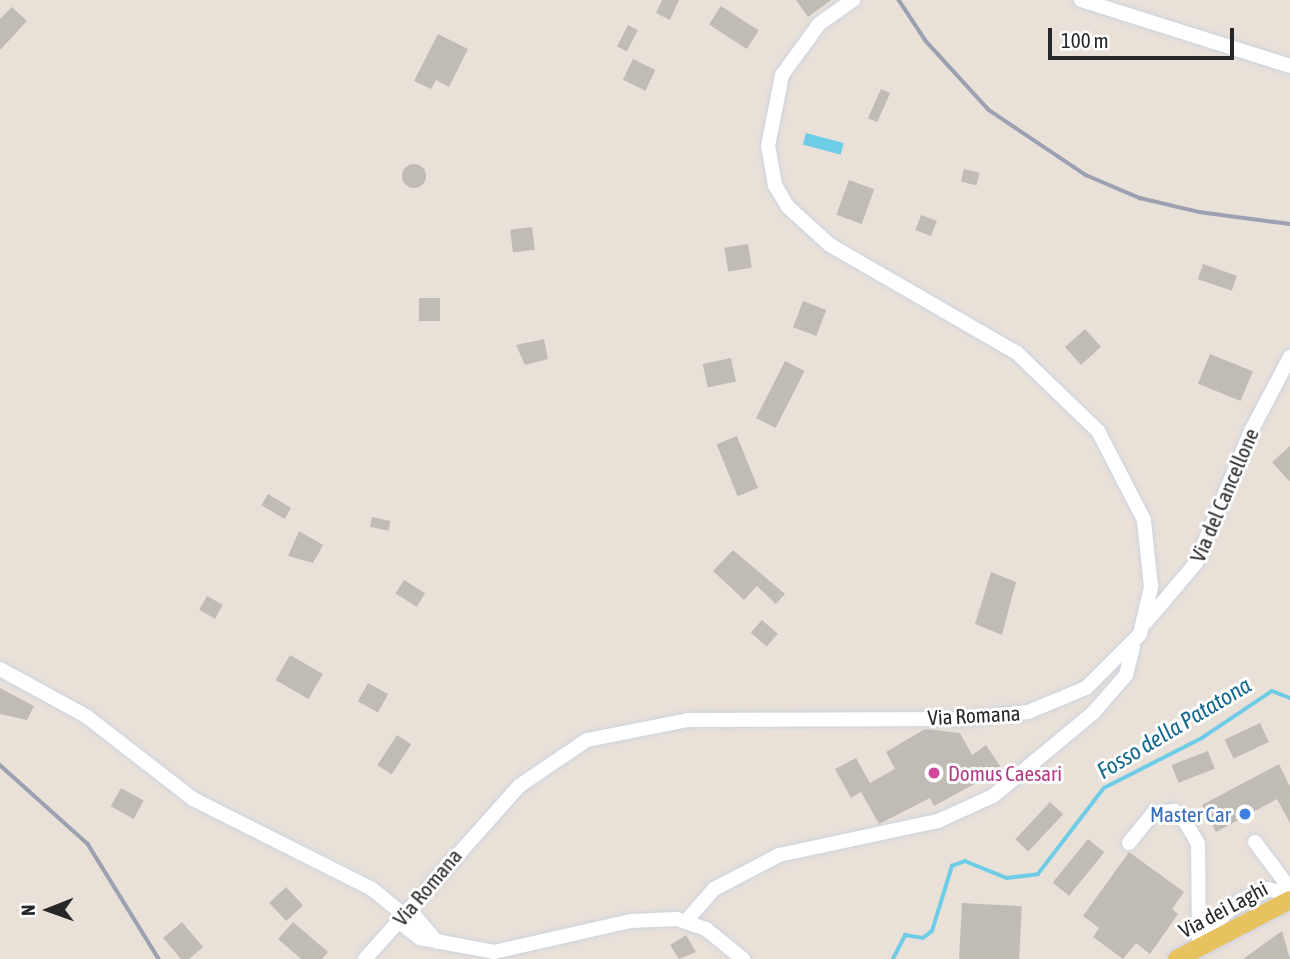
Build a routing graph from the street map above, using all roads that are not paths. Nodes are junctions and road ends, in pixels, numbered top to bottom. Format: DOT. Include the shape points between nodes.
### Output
graph roads {
  1 [pos="853,0"];
  2 [pos="1081,0"];
  3 [pos="1290,66"];
  4 [pos="1290,357"];
  5 [pos="1145,623"];
  6 [pos="1133,647"];
  7 [pos="0,669"];
  8 [pos="1255,842"];
  9 [pos="1129,843"];
  10 [pos="1290,889"];
  11 [pos="1290,898"];
  12 [pos="404,915"];
  13 [pos="687,920"];
  14 [pos="1204,945"];
  15 [pos="365,959"];
  16 [pos="743,959"];
  17 [pos="1177,959"];
  1 -- 5 [label="street, Via Romana" via="803,41 778,86 768,146 780,195 830,244 1017,353 1085,416 1120,464 1142,512 1150,603"];
  2 -- 3 [label="street"];
  4 -- 5 [label="street, Via del Cancellone" via="1251,431 1196,563"];
  5 -- 6 [label="street, Via Romana"];
  6 -- 12 [label="street, Via Romana" via="1076,694 1017,714 688,720 600,736 560,754 519,786"];
  6 -- 13 [label="street" via="1126,675 1093,713 993,796 938,821 779,855 714,889"];
  7 -- 12 [label="street" via="86,716 193,799 372,889"];
  8 -- 10 [label="street"];
  9 -- 14 [label="street" via="1153,813 1175,811 1182,817 1198,844"];
  11 -- 14 [label="main road, Via dei Laghi"];
  12 -- 13 [label="street" via="437,942 502,951 630,921"];
  12 -- 15 [label="street, Via Romana"];
  13 -- 16 [label="street"];
  14 -- 17 [label="main road, Via dei Laghi"];
}
